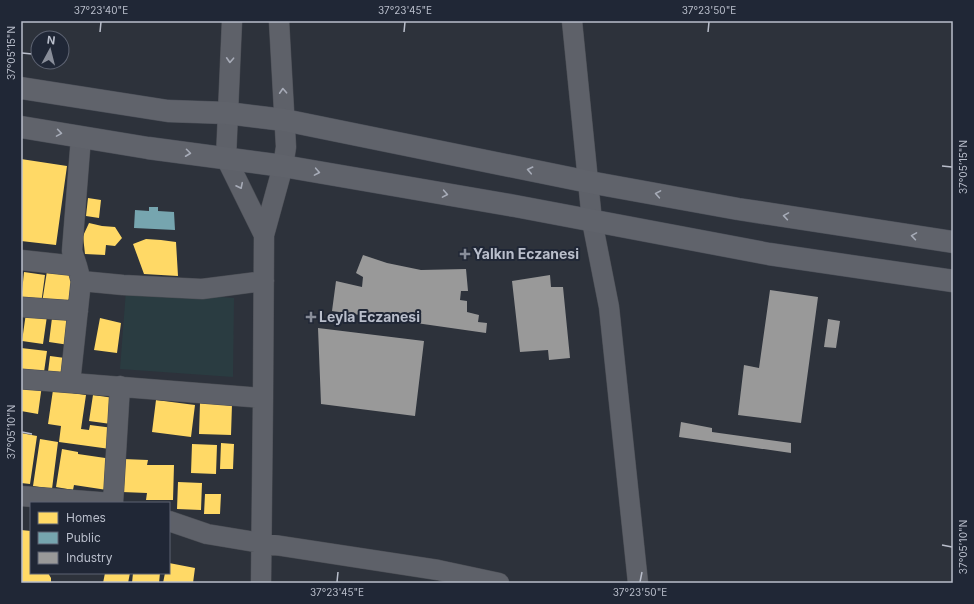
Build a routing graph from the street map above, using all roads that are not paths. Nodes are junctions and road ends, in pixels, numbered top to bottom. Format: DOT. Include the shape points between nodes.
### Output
graph roads {
  1 [pos="232,21"];
  2 [pos="279,21"];
  3 [pos="572,21"];
  4 [pos="21,88"];
  5 [pos="227,112"];
  6 [pos="284,120"];
  7 [pos="21,127"];
  8 [pos="81,137"];
  9 [pos="226,158"];
  10 [pos="283,166"];
  11 [pos="589,182"];
  12 [pos="592,221"];
  13 [pos="264,235"];
  14 [pos="953,242"];
  15 [pos="21,260"];
  16 [pos="79,274"];
  17 [pos="264,281"];
  18 [pos="953,281"];
  19 [pos="21,307"];
  20 [pos="78,311"];
  21 [pos="21,379"];
  22 [pos="70,383"];
  23 [pos="120,386"];
  24 [pos="263,398"];
  25 [pos="21,496"];
  26 [pos="100,502"];
  27 [pos="113,502"];
  28 [pos="170,521"];
  29 [pos="262,544"];
  30 [pos="261,583"];
  31 [pos="499,583"];
  32 [pos="638,583"];
  1 -- 5 [label="street, one-way"];
  6 -- 2 [label="street, one-way"];
  3 -- 11 [label="street"];
  4 -- 5 [label="main road" via="168,111"];
  5 -- 6 [label="main road"];
  5 -- 9 [label="street"];
  6 -- 10 [label="street" via="286,146"];
  11 -- 6 [label="main road, one-way"];
  7 -- 8 [label="main road, one-way"];
  8 -- 9 [label="main road, one-way"];
  8 -- 16 [label="street" via="72,251"];
  9 -- 10 [label="main road"];
  9 -- 13 [label="street, one-way"];
  10 -- 12 [label="main road, one-way"];
  10 -- 13 [label="street"];
  11 -- 12 [label="street"];
  14 -- 11 [label="main road, one-way" via="738,209"];
  12 -- 18 [label="main road" via="769,254"];
  12 -- 32 [label="street" via="608,307"];
  13 -- 17 [label="street"];
  15 -- 16 [label="street"];
  16 -- 17 [label="street" via="123,285 202,289"];
  16 -- 20 [label="street"];
  17 -- 24 [label="street"];
  19 -- 20 [label="street"];
  20 -- 22 [label="street"];
  21 -- 22 [label="street"];
  22 -- 23 [label="street"];
  23 -- 24 [label="street"];
  23 -- 27 [label="street"];
  24 -- 29 [label="street"];
  25 -- 26 [label="street"];
  28 -- 29 [label="street" via="207,534"];
  29 -- 30 [label="street"];
  29 -- 31 [label="street" via="438,570"];
}
